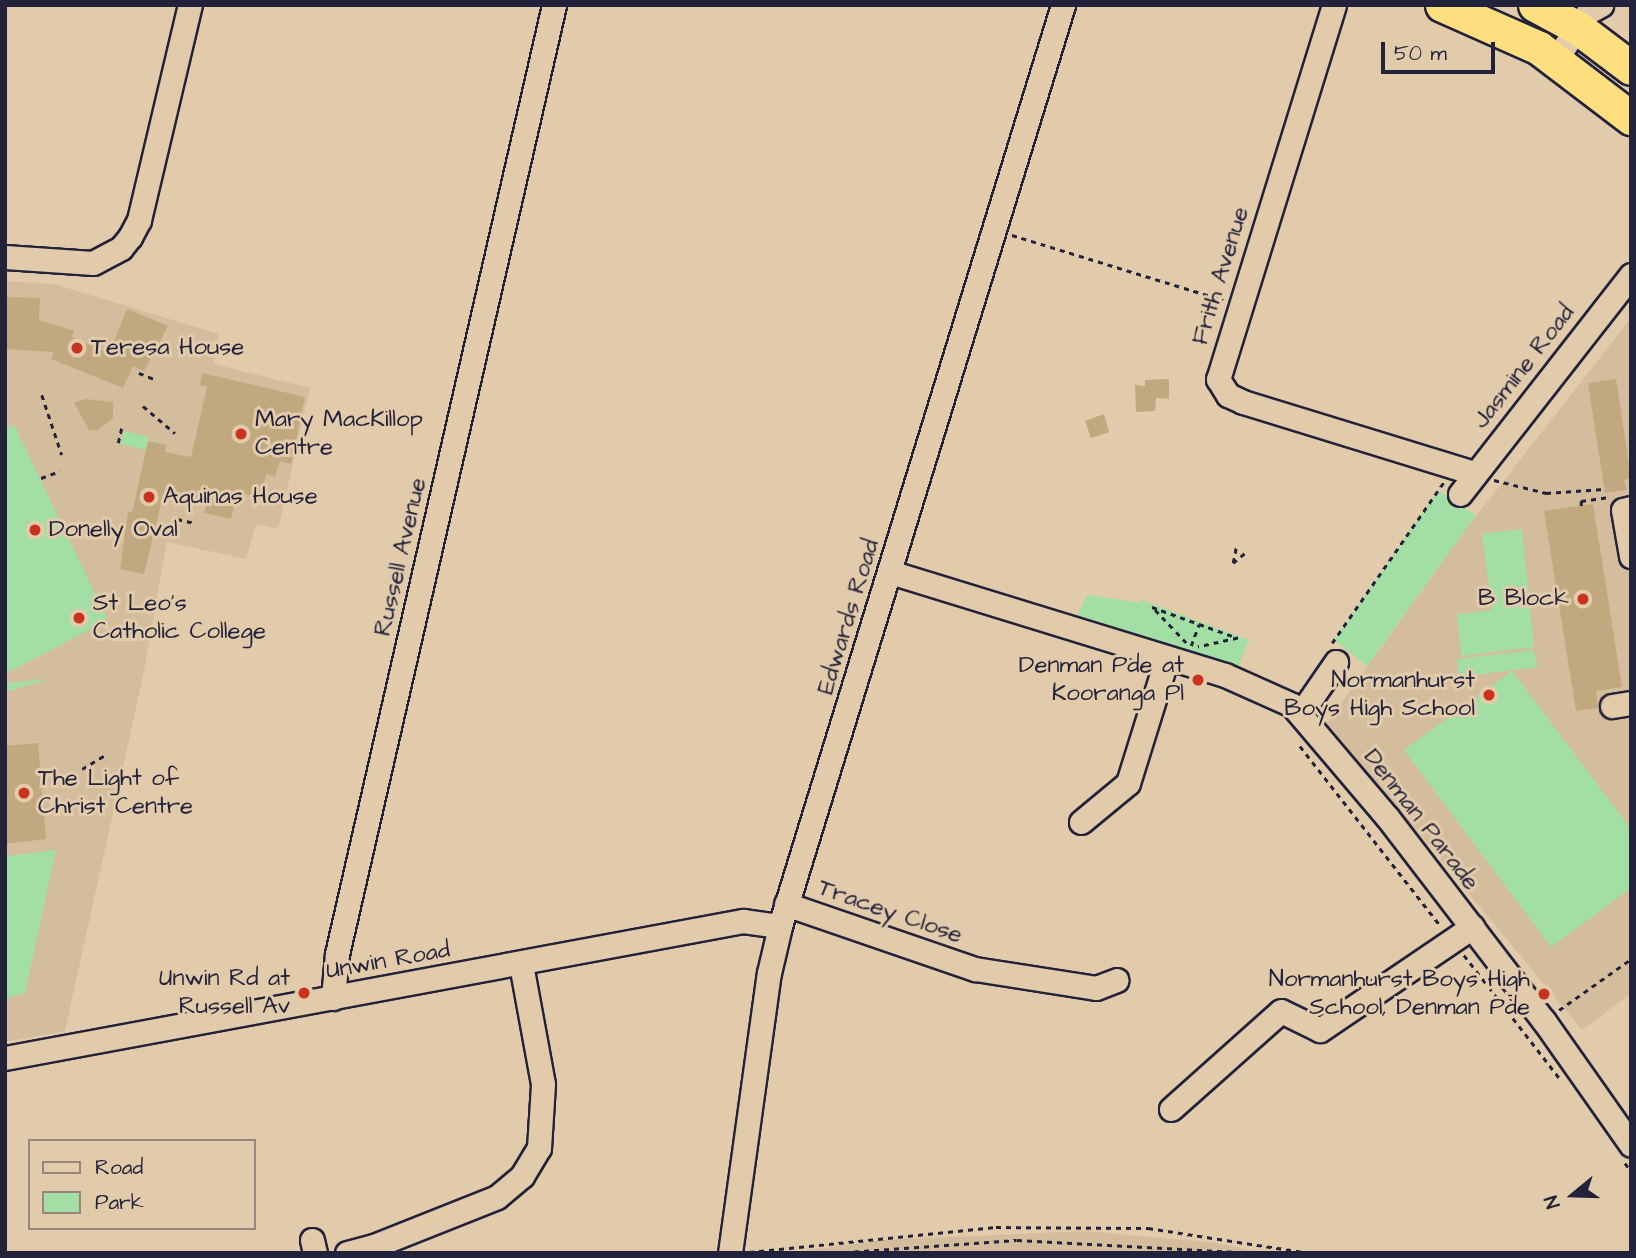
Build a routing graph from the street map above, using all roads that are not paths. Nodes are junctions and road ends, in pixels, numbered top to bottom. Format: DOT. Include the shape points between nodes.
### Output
graph roads {
  1 [pos="190,5"];
  2 [pos="554,5"];
  3 [pos="1063,5"];
  4 [pos="1334,5"];
  5 [pos="1441,5"];
  6 [pos="1535,5"];
  7 [pos="1589,17"];
  8 [pos="1556,58"];
  9 [pos="1631,68"];
  10 [pos="1631,118"];
  11 [pos="5,257"];
  12 [pos="1631,275"];
  13 [pos="1464,470"];
  14 [pos="1460,494"];
  15 [pos="1625,502"];
  16 [pos="1631,556"];
  17 [pos="890,572"];
  18 [pos="1332,656"];
  19 [pos="1167,658"];
  20 [pos="1301,713"];
  21 [pos="1081,822"];
  22 [pos="783,915"];
  23 [pos="1472,927"];
  24 [pos="521,964"];
  25 [pos="1117,980"];
  26 [pos="333,998"];
  27 [pos="5,1058"];
  28 [pos="1171,1109"];
  29 [pos="1631,1145"];
  30 [pos="346,1253"];
  31 [pos="730,1253"];
  1 -- 11 [label="street" via="139,220 130,237 121,248 93,262"];
  2 -- 26 [label="street, Russell Avenue" via="337,954"];
  3 -- 17 [label="street, Edwards Road"];
  4 -- 13 [label="street, Frith Avenue" via="1218,379 1228,395"];
  5 -- 8 [label="highway"];
  6 -- 7 [label="highway"];
  7 -- 8 [label="street"];
  7 -- 9 [label="highway"];
  8 -- 10 [label="highway"];
  12 -- 13 [label="street, Jasmine Road"];
  13 -- 14 [label="street, Jasmine Road"];
  15 -- 16 [label="street"];
  17 -- 19 [label="street, Denman Parade"];
  17 -- 22 [label="street, Edwards Road"];
  18 -- 20 [label="street"];
  19 -- 20 [label="street, Denman Parade" via="1261,688"];
  19 -- 21 [label="street" via="1128,783"];
  20 -- 23 [label="street, Denman Parade"];
  22 -- 24 [label="street, Unwin Road"];
  22 -- 25 [label="street, Tracey Close" via="975,970 1096,988"];
  22 -- 31 [label="street, Edwards Road" via="769,973"];
  23 -- 28 [label="street" via="1320,1030 1281,1011"];
  23 -- 29 [label="street, Denman Parade"];
  24 -- 26 [label="street, Unwin Road"];
  24 -- 30 [label="street" via="543,1084 539,1149 522,1176 497,1197"];
  26 -- 27 [label="street, Unwin Road"];
}
